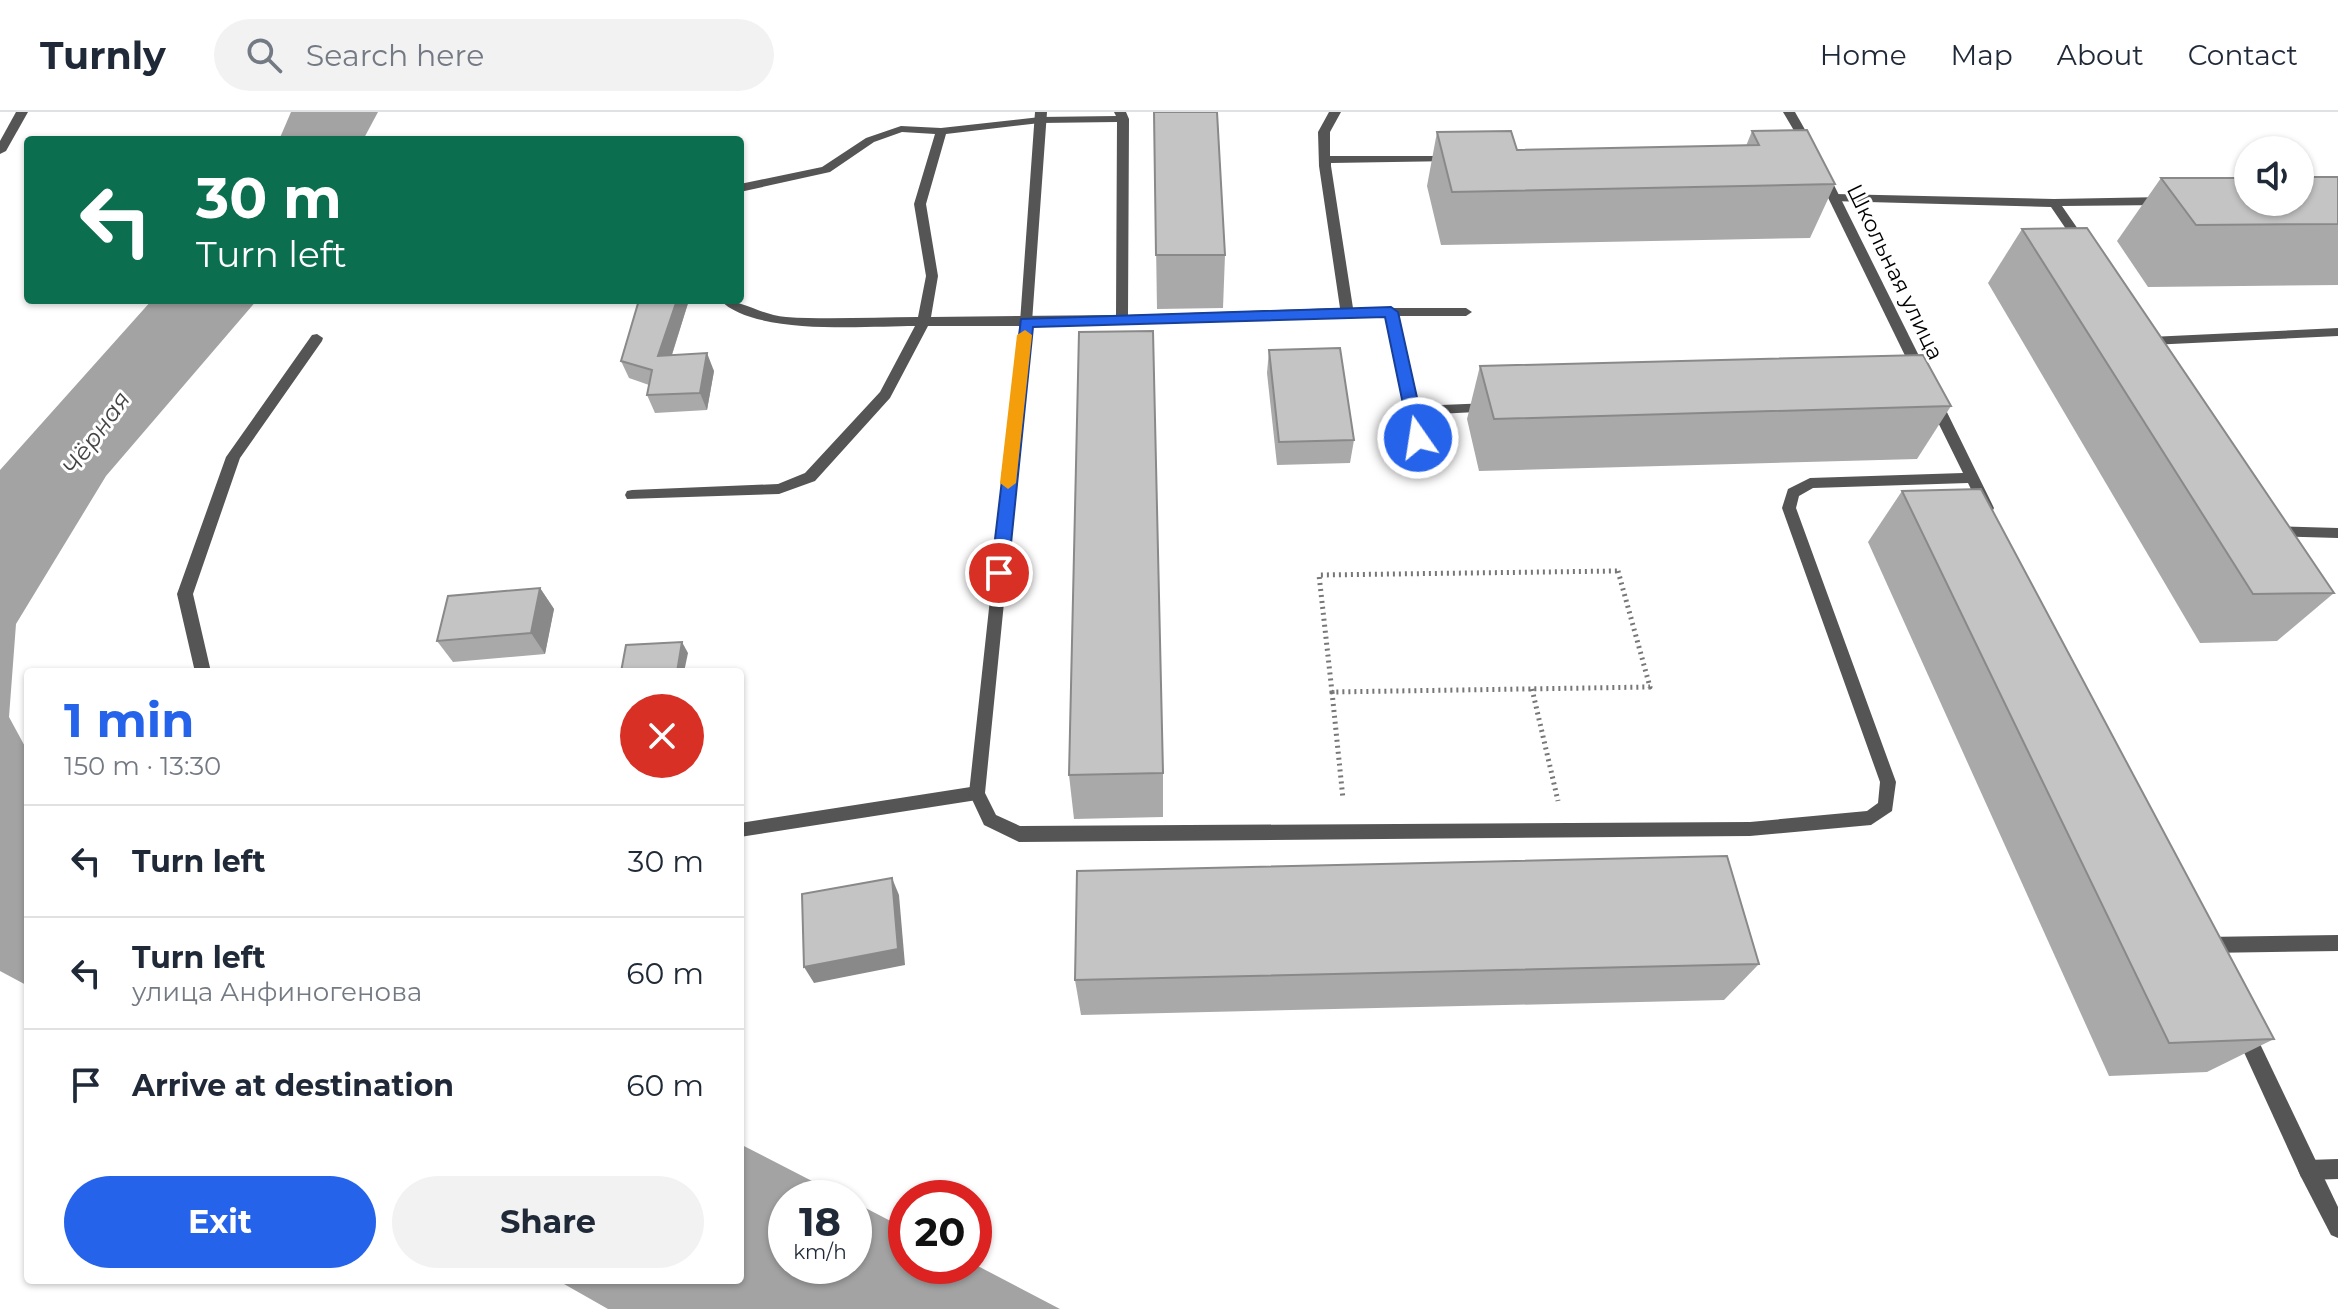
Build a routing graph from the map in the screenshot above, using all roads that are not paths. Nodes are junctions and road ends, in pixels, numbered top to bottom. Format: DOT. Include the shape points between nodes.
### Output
graph roads {
  1 [pos="22,112"];
  2 [pos="1335,112"];
  3 [pos="1789,112"];
  4 [pos="1040,116"];
  5 [pos="1122,116"];
  6 [pos="941,131"];
  7 [pos="0,151"];
  8 [pos="1466,158"];
  9 [pos="1325,160"];
  10 [pos="744,187"];
  11 [pos="1835,198"];
  12 [pos="2173,201"];
  13 [pos="2054,203"];
  14 [pos="2089,254"];
  15 [pos="732,304"];
  16 [pos="1347,312"];
  17 [pos="1391,312"];
  18 [pos="1466,312"];
  19 [pos="1122,319"];
  20 [pos="924,321"];
  21 [pos="1026,322"];
  22 [pos="2142,329"];
  23 [pos="2338,332"];
  24 [pos="317,338"];
  25 [pos="2150,341"];
  26 [pos="2159,354"];
  27 [pos="1505,408"];
  28 [pos="1411,411"];
  29 [pos="1424,465"];
  30 [pos="1972,478"];
  31 [pos="632,495"];
  32 [pos="1993,520"];
  33 [pos="2266,520"];
  34 [pos="2338,533"];
  35 [pos="202,668"];
  36 [pos="977,793"];
  37 [pos="744,829"];
  38 [pos="2338,943"];
  39 [pos="2205,945"];
  40 [pos="2237,1015"];
  41 [pos="2338,1169"];
  42 [pos="2308,1170"];
  43 [pos="2338,1228"];
  1 -- 7 [label="street"];
  2 -- 9 [label="street" via="1324,132"];
  3 -- 11 [label="street, Школьная улица" via="1804,153"];
  4 -- 5 [label="street"];
  4 -- 6 [label="street"];
  4 -- 21 [label="street"];
  5 -- 19 [label="street"];
  6 -- 10 [label="street" via="901,129 870,140 826,170"];
  6 -- 20 [label="street" via="920,204 932,276"];
  8 -- 9 [label="street"];
  9 -- 16 [label="street"];
  11 -- 13 [label="street"];
  11 -- 30 [label="street, Школьная улица" via="1925,396"];
  12 -- 13 [label="street"];
  13 -- 14 [label="street"];
  15 -- 20 [label="street" via="784,321"];
  16 -- 17 [label="street"];
  16 -- 19 [label="street"];
  17 -- 18 [label="street"];
  17 -- 28 [label="street"];
  19 -- 21 [label="street"];
  20 -- 21 [label="street"];
  20 -- 31 [label="street" via="885,395 810,477 779,489"];
  21 -- 36 [label="street"];
  22 -- 25 [label="street"];
  23 -- 25 [label="street"];
  24 -- 35 [label="street" via="233,457 185,594"];
  25 -- 26 [label="street"];
  27 -- 28 [label="street"];
  28 -- 29 [label="street"];
  30 -- 32 [label="street, Школьная улица"];
  30 -- 36 [label="street" via="1810,483 1793,493 1789,508 1888,782 1886,806 1871,818 1750,829 1019,834 990,820"];
  33 -- 34 [label="street" via="2274,532"];
  36 -- 37 [label="street"];
  38 -- 39 [label="street"];
  40 -- 42 [label="street"];
  41 -- 42 [label="street"];
  42 -- 43 [label="street"];
}
